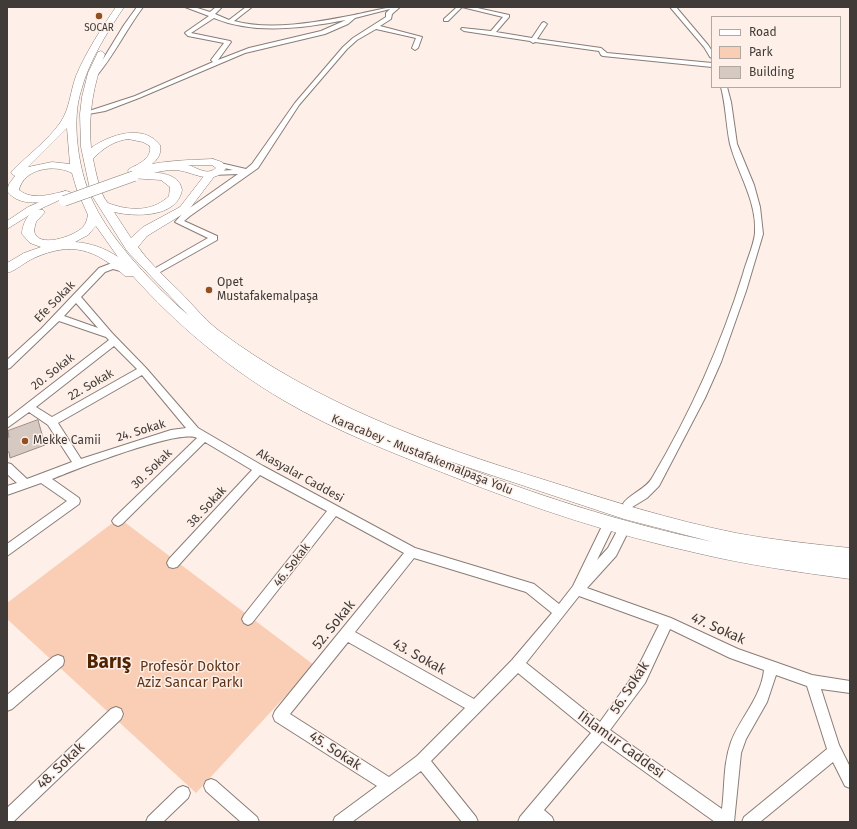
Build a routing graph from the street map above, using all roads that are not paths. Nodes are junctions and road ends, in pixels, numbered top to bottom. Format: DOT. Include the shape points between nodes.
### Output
graph roads {
  1 [pos="120,7"];
  2 [pos="128,7"];
  3 [pos="140,7"];
  4 [pos="188,7"];
  5 [pos="219,7"];
  6 [pos="249,7"];
  7 [pos="393,7"];
  8 [pos="397,7"];
  9 [pos="460,7"];
  10 [pos="465,7"];
  11 [pos="673,7"];
  12 [pos="213,14"];
  13 [pos="353,17"];
  14 [pos="446,20"];
  15 [pos="230,22"];
  16 [pos="544,24"];
  17 [pos="376,27"];
  18 [pos="464,29"];
  19 [pos="492,34"];
  20 [pos="533,40"];
  21 [pos="415,48"];
  22 [pos="711,54"];
  23 [pos="217,62"];
  24 [pos="711,65"];
  25 [pos="92,79"];
  26 [pos="724,88"];
  27 [pos="78,112"];
  28 [pos="88,158"];
  29 [pos="219,164"];
  30 [pos="77,170"];
  31 [pos="205,171"];
  32 [pos="247,172"];
  33 [pos="134,173"];
  34 [pos="7,184"];
  35 [pos="65,197"];
  36 [pos="99,210"];
  37 [pos="39,212"];
  38 [pos="116,225"];
  39 [pos="7,226"];
  40 [pos="7,233"];
  41 [pos="132,248"];
  42 [pos="7,269"];
  43 [pos="124,269"];
  44 [pos="154,272"];
  45 [pos="77,298"];
  46 [pos="165,304"];
  47 [pos="58,317"];
  48 [pos="112,338"];
  49 [pos="7,366"];
  50 [pos="143,370"];
  51 [pos="29,407"];
  52 [pos="52,422"];
  53 [pos="7,424"];
  54 [pos="199,434"];
  55 [pos="79,464"];
  56 [pos="7,467"];
  57 [pos="259,469"];
  58 [pos="43,478"];
  59 [pos="25,484"];
  60 [pos="7,491"];
  61 [pos="629,504"];
  62 [pos="335,510"];
  63 [pos="118,521"];
  64 [pos="609,523"];
  65 [pos="621,534"];
  66 [pos="7,551"];
  67 [pos="412,552"];
  68 [pos="850,556"];
  69 [pos="173,562"];
  70 [pos="850,571"];
  71 [pos="577,590"];
  72 [pos="560,613"];
  73 [pos="248,619"];
  74 [pos="667,622"];
  75 [pos="346,634"];
  76 [pos="58,661"];
  77 [pos="517,664"];
  78 [pos="771,666"];
  79 [pos="812,681"];
  80 [pos="850,687"];
  81 [pos="7,704"];
  82 [pos="476,707"];
  83 [pos="116,714"];
  84 [pos="280,716"];
  85 [pos="601,732"];
  86 [pos="834,752"];
  87 [pos="422,761"];
  88 [pos="850,781"];
  89 [pos="211,786"];
  90 [pos="390,786"];
  91 [pos="183,793"];
  92 [pos="530,817"];
  93 [pos="7,818"];
  94 [pos="153,822"];
  95 [pos="252,822"];
  96 [pos="340,822"];
  97 [pos="471,822"];
  98 [pos="547,822"];
  99 [pos="727,822"];
  100 [pos="748,822"];
  1 -- 27 [label="highway, Karacabey - Mustafakemalpaşa Yolu" via="83,70 73,104"];
  2 -- 25 [label="highway, Karacabey - Mustafakemalpaşa Yolu" via="100,56"];
  3 -- 25 [label="street" via="124,28 104,65"];
  4 -- 12 [label="street"];
  5 -- 12 [label="street"];
  6 -- 15 [label="street"];
  7 -- 13 [label="street"];
  8 -- 17 [label="street" via="389,13 389,18"];
  9 -- 14 [label="street"];
  10 -- 19 [label="street" via="507,16"];
  11 -- 22 [label="street" via="703,41"];
  12 -- 15 [label="street"];
  12 -- 23 [label="street" via="188,33 228,42 214,60"];
  13 -- 15 [label="street" via="278,26"];
  13 -- 23 [label="street" via="350,22 335,28 253,48"];
  16 -- 20 [label="street"];
  17 -- 21 [label="street" via="419,37"];
  17 -- 32 [label="street" via="354,38 345,48 297,104 255,166"];
  18 -- 19 [label="street"];
  19 -- 20 [label="street"];
  20 -- 24 [label="street" via="601,50 604,52 602,54"];
  23 -- 27 [label="street" via="100,110"];
  25 -- 27 [label="highway, Karacabey - Mustafakemalpaşa Yolu" via="87,96"];
  26 -- 61 [label="street" via="734,144 756,207 758,234 739,298 700,398 655,483"];
  27 -- 28 [label="highway, Karacabey - Mustafakemalpaşa Yolu"];
  27 -- 30 [label="highway, Karacabey - Mustafakemalpaşa Yolu" via="72,144"];
  27 -- 34 [label="highway" via="17,171"];
  28 -- 33 [label="highway" via="95,149 112,139 129,136 145,138 155,145 157,150 155,156"];
  28 -- 36 [label="highway, Karacabey - Mustafakemalpaşa Yolu"];
  29 -- 31 [label="main road" via="212,162"];
  29 -- 31 [label="main road" via="221,168"];
  29 -- 32 [label="street"];
  30 -- 35 [label="highway" via="67,166 46,166 26,172 14,185 13,191 26,199"];
  30 -- 36 [label="highway, Karacabey - Mustafakemalpaşa Yolu" via="83,192"];
  31 -- 32 [label="street"];
  31 -- 33 [label="main road" via="172,167"];
  31 -- 38 [label="highway" via="190,197 170,214 142,226"];
  31 -- 41 [label="highway" via="206,179 196,196 182,211 146,231 138,237"];
  32 -- 44 [label="street" via="179,222 214,238"];
  33 -- 35 [label="main road, bridge"];
  33 -- 36 [label="highway" via="159,176 173,182 177,186 174,198 166,204 144,212"];
  35 -- 37 [label="main road"];
  35 -- 39 [label="main road" via="32,209"];
  36 -- 37 [label="highway" via="84,233 66,241 47,244 38,243 28,234 28,227"];
  36 -- 38 [label="highway, Karacabey - Mustafakemalpaşa Yolu"];
  36 -- 46 [label="highway, Karacabey - Mustafakemalpaşa Yolu" via="126,260"];
  37 -- 40 [label="main road"];
  38 -- 41 [label="highway, Karacabey - Mustafakemalpaşa Yolu"];
  41 -- 44 [label="highway, Karacabey - Mustafakemalpaşa Yolu"];
  42 -- 43 [label="highway" via="36,253 68,246 81,246 102,252"];
  43 -- 45 [label="street, Efe Sokak" via="112,266 102,270"];
  43 -- 46 [label="highway"];
  44 -- 68 [label="highway, Karacabey - Mustafakemalpaşa Yolu" via="211,330 245,356 284,381 361,420 446,454 624,512 735,540 792,550"];
  45 -- 47 [label="street, Efe Sokak"];
  45 -- 48 [label="street"];
  46 -- 64 [label="highway, Karacabey - Mustafakemalpaşa Yolu" via="240,366 333,420 476,479 535,501"];
  47 -- 48 [label="street, Akasyalar Caddesi"];
  47 -- 49 [label="street, Efe Sokak"];
  48 -- 50 [label="street, Akasyalar Caddesi"];
  48 -- 51 [label="street, 20. Sokak"];
  50 -- 52 [label="street, 22. Sokak"];
  50 -- 54 [label="street, Akasyalar Caddesi"];
  51 -- 52 [label="street"];
  51 -- 53 [label="street, 20. Sokak"];
  52 -- 55 [label="street"];
  54 -- 55 [label="street, 24. Sokak" via="171,434"];
  54 -- 57 [label="street, Akasyalar Caddesi"];
  54 -- 63 [label="street, 30. Sokak"];
  55 -- 58 [label="street, 24. Sokak"];
  56 -- 59 [label="street"];
  57 -- 62 [label="street, Akasyalar Caddesi"];
  57 -- 69 [label="street, 38. Sokak"];
  58 -- 59 [label="street, 24. Sokak"];
  58 -- 66 [label="street" via="75,501"];
  59 -- 60 [label="street, 24. Sokak"];
  62 -- 67 [label="street, Akasyalar Caddesi"];
  62 -- 73 [label="street, 46. Sokak"];
  64 -- 70 [label="highway, Karacabey - Mustafakemalpaşa Yolu" via="723,553"];
  64 -- 71 [label="street"];
  65 -- 71 [label="street" via="612,552"];
  67 -- 72 [label="street, Akasyalar Caddesi" via="530,588"];
  67 -- 75 [label="street, 52. Sokak"];
  71 -- 72 [label="street"];
  71 -- 74 [label="street, 47. Sokak"];
  72 -- 77 [label="street"];
  74 -- 78 [label="street, 47. Sokak" via="735,654"];
  74 -- 85 [label="street, 56. Sokak" via="640,678"];
  75 -- 82 [label="street, 43. Sokak"];
  75 -- 84 [label="street, 52. Sokak"];
  76 -- 81 [label="street"];
  77 -- 82 [label="street"];
  77 -- 85 [label="street, Ihlamur Caddesi"];
  78 -- 79 [label="street, 47. Sokak"];
  78 -- 99 [label="street" via="765,694 736,746"];
  79 -- 80 [label="street, 47. Sokak"];
  79 -- 86 [label="street"];
  82 -- 87 [label="street"];
  83 -- 93 [label="street, 48. Sokak"];
  84 -- 90 [label="street, 45. Sokak"];
  85 -- 92 [label="street, 56. Sokak"];
  85 -- 99 [label="street, Ihlamur Caddesi"];
  86 -- 88 [label="street"];
  86 -- 100 [label="street"];
  87 -- 90 [label="street"];
  87 -- 97 [label="street"];
  89 -- 95 [label="street"];
  90 -- 96 [label="street"];
  91 -- 94 [label="street"];
  92 -- 98 [label="street"];
}
